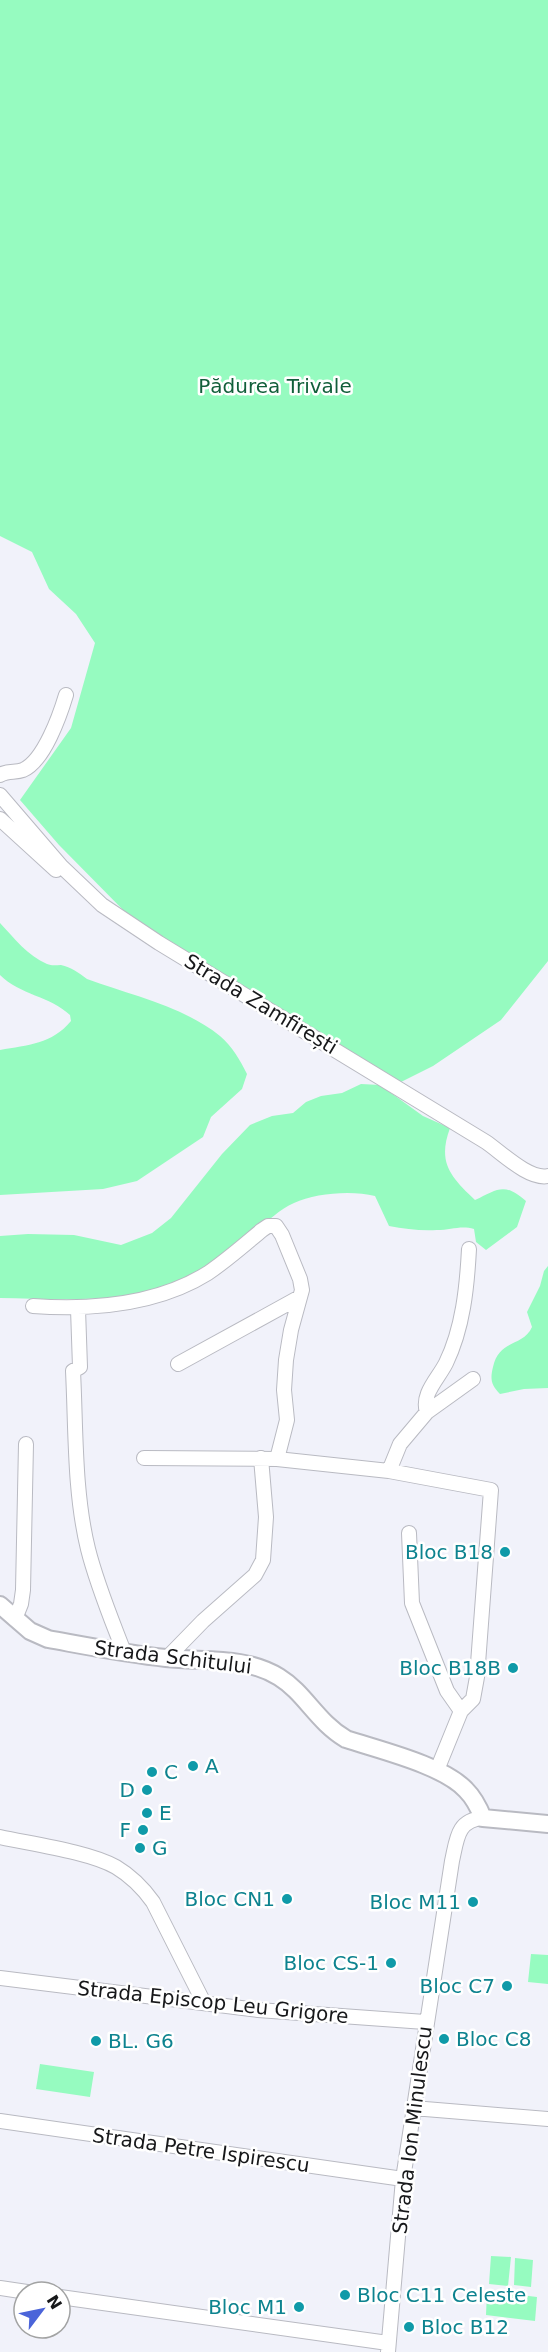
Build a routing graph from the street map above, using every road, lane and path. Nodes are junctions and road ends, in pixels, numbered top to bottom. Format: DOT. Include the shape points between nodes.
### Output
graph roads {
  1 [pos="66,695"];
  2 [pos="0,775"];
  3 [pos="0,795"];
  4 [pos="0,819"];
  5 [pos="75,880"];
  6 [pos="548,1176"];
  7 [pos="469,1249"];
  8 [pos="300,1298"];
  9 [pos="33,1306"];
  10 [pos="78,1309"];
  11 [pos="178,1364"];
  12 [pos="473,1379"];
  13 [pos="427,1412"];
  14 [pos="26,1444"];
  15 [pos="144,1458"];
  16 [pos="261,1458"];
  17 [pos="277,1459"];
  18 [pos="389,1471"];
  19 [pos="409,1533"];
  20 [pos="0,1605"];
  21 [pos="15,1619"];
  22 [pos="124,1652"];
  23 [pos="167,1658"];
  24 [pos="460,1711"];
  25 [pos="437,1770"];
  26 [pos="483,1818"];
  27 [pos="548,1824"];
  28 [pos="0,1837"];
  29 [pos="0,1978"];
  30 [pos="204,2003"];
  31 [pos="425,2022"];
  32 [pos="413,2108"];
  33 [pos="548,2119"];
  34 [pos="0,2121"];
  35 [pos="402,2180"];
  36 [pos="72,2299"];
  37 [pos="388,2348"];
  1 -- 2 [label="street" via="58,720 34,760 21,771"];
  3 -- 5 [label="street, Strada Zamfirești"];
  4 -- 5 [label="street" via="59,873"];
  5 -- 6 [label="street, Strada Zamfirești" via="102,905 159,943 486,1142 531,1174"];
  7 -- 13 [label="street" via="467,1287 454,1344 426,1395"];
  8 -- 10 [label="street" via="300,1279 280,1229 268,1226 228,1259 187,1284 128,1302"];
  8 -- 11 [label="street"];
  8 -- 17 [label="street" via="286,1360 286,1420"];
  9 -- 10 [label="street"];
  10 -- 22 [label="street" via="80,1367 73,1371 80,1499 87,1547 104,1605"];
  12 -- 13 [label="street"];
  13 -- 18 [label="street" via="400,1444"];
  14 -- 21 [label="street" via="23,1590"];
  15 -- 16 [label="street"];
  16 -- 17 [label="street"];
  16 -- 23 [label="street" via="266,1517 263,1560 255,1575"];
  17 -- 18 [label="street"];
  18 -- 24 [label="street" via="491,1490 477,1677 473,1699"];
  19 -- 24 [label="street" via="412,1603 447,1691"];
  20 -- 21 [label="main road, Strada Schitului"];
  21 -- 22 [label="main road, Strada Schitului" via="48,1640"];
  22 -- 23 [label="main road, Strada Schitului"];
  23 -- 25 [label="main road, Strada Schitului" via="242,1662 263,1669 281,1678 319,1719 346,1739"];
  24 -- 25 [label="street"];
  25 -- 26 [label="main road, Strada Schitului" via="466,1789"];
  26 -- 27 [label="main road"];
  26 -- 31 [label="street, Strada Ion Minulescu" via="473,1818 464,1824 457,1836"];
  28 -- 30 [label="street" via="99,1860 126,1873 153,1902"];
  29 -- 30 [label="street, Strada Episcop Leu Grigore"];
  30 -- 31 [label="street, Strada Episcop Leu Grigore"];
  31 -- 32 [label="street, Strada Ion Minulescu"];
  32 -- 33 [label="street"];
  32 -- 35 [label="street, Strada Ion Minulescu"];
  34 -- 35 [label="street, Strada Petre Ispirescu"];
  35 -- 37 [label="street, Strada Ion Minulescu"];
  36 -- 37 [label="street"];
}
